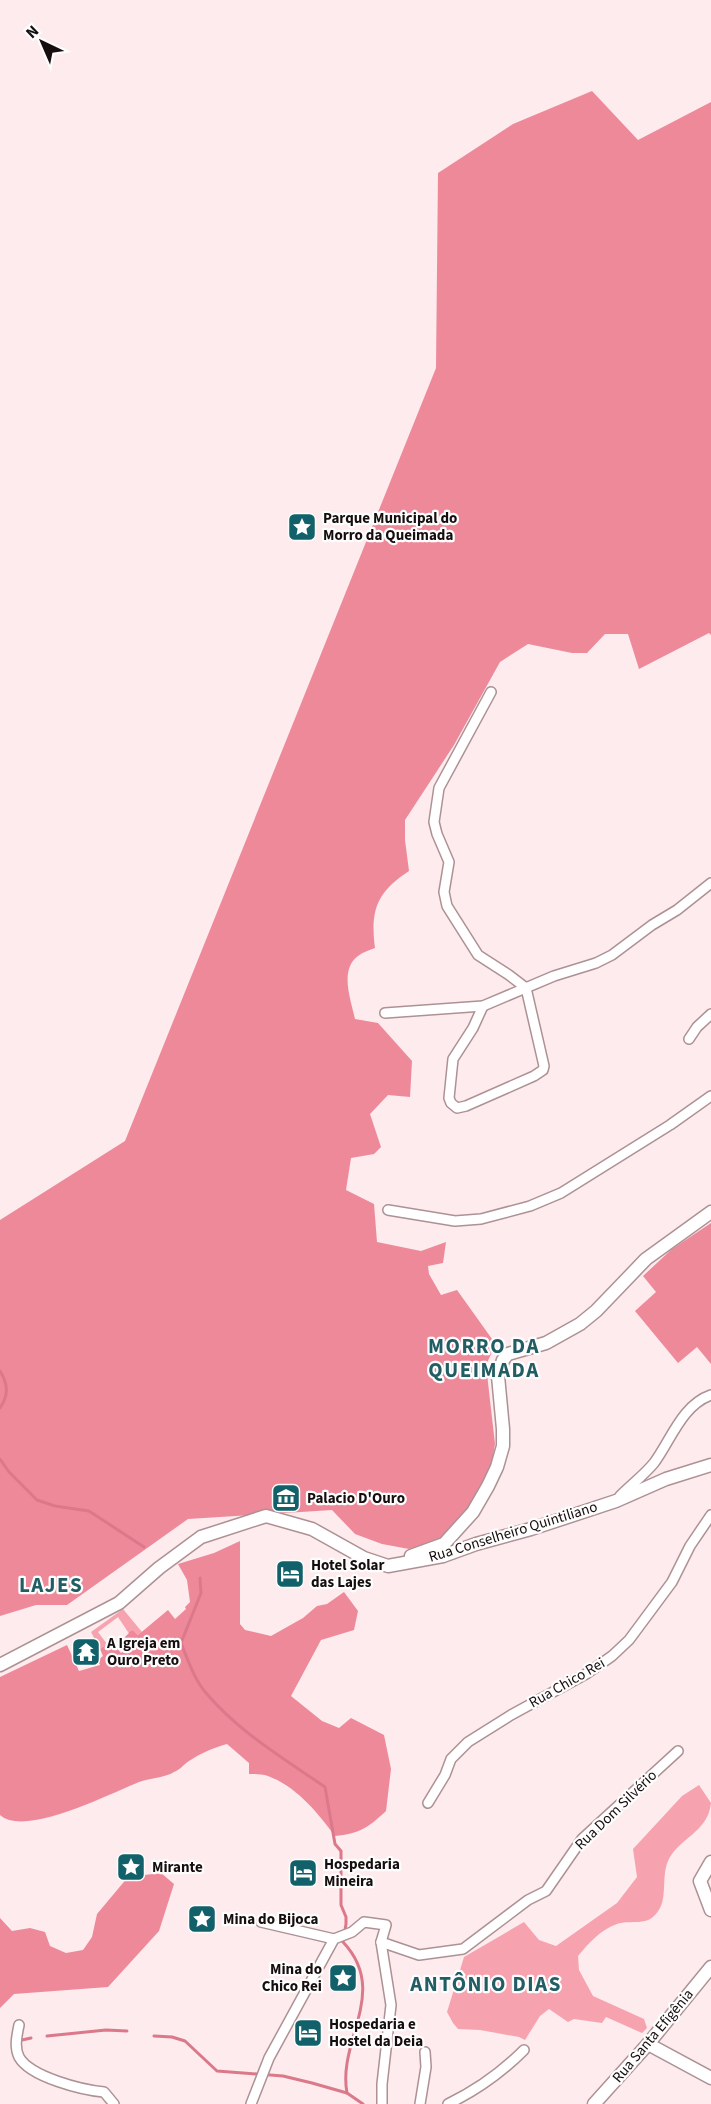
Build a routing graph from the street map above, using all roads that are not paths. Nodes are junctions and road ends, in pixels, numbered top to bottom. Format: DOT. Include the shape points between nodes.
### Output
graph roads {
  1 [pos="492,692"];
  2 [pos="711,883"];
  3 [pos="526,988"];
  4 [pos="483,1006"];
  5 [pos="385,1013"];
  6 [pos="711,1014"];
  7 [pos="689,1039"];
  8 [pos="711,1096"];
  9 [pos="388,1210"];
  10 [pos="711,1212"];
  11 [pos="711,1395"];
  12 [pos="711,1465"];
  13 [pos="616,1501"];
  14 [pos="711,1515"];
  15 [pos="388,1566"];
  16 [pos="0,1665"];
  17 [pos="678,1751"];
  18 [pos="428,1803"];
  19 [pos="711,1862"];
  20 [pos="711,1910"];
  21 [pos="261,1922"];
  22 [pos="334,1939"];
  23 [pos="381,1942"];
  24 [pos="711,1967"];
  25 [pos="19,2025"];
  26 [pos="648,2044"];
  27 [pos="524,2050"];
  28 [pos="425,2052"];
  29 [pos="711,2078"];
  30 [pos="114,2104"];
  31 [pos="251,2104"];
  32 [pos="382,2104"];
  33 [pos="420,2104"];
  34 [pos="448,2104"];
  35 [pos="594,2104"];
  1 -- 3 [label="street" via="439,788 434,822 448,858 444,892 449,910 478,955"];
  2 -- 3 [label="street" via="612,955"];
  3 -- 4 [label="street"];
  3 -- 4 [label="street" via="542,1050 543,1070 457,1108 449,1098 453,1059"];
  4 -- 5 [label="street"];
  6 -- 7 [label="street"];
  8 -- 9 [label="street" via="569,1187 530,1206 481,1219 454,1221"];
  10 -- 15 [label="street" via="646,1259 580,1324 546,1343 508,1354 498,1376 502,1446 488,1486 473,1512 444,1544"];
  11 -- 13 [label="street" via="686,1412 653,1464"];
  12 -- 13 [label="street, Rua Conselheiro Quintiliano"];
  13 -- 15 [label="street, Rua Conselheiro Quintiliano" via="443,1557"];
  14 -- 18 [label="street, Rua Chico Rei" via="672,1582 629,1640 586,1674 468,1742 451,1759"];
  15 -- 16 [label="street, Rua Conselheiro Quintiliano" via="364,1558 312,1529 266,1516 201,1537 118,1603"];
  17 -- 23 [label="street, Rua Dom Silvério" via="582,1839 546,1891 463,1949 419,1956"];
  19 -- 20 [label="street" via="700,1881"];
  21 -- 22 [label="street"];
  22 -- 23 [label="street" via="364,1922 386,1925"];
  22 -- 31 [label="street" via="268,2058"];
  23 -- 32 [label="street" via="391,2004"];
  24 -- 26 [label="street, Rua Santa Efigênia"];
  25 -- 30 [label="street" via="16,2049 25,2064 36,2073 104,2092"];
  26 -- 29 [label="street"];
  26 -- 35 [label="street, Rua Santa Efigênia"];
  27 -- 34 [label="street" via="487,2083"];
  28 -- 33 [label="street"];
}
